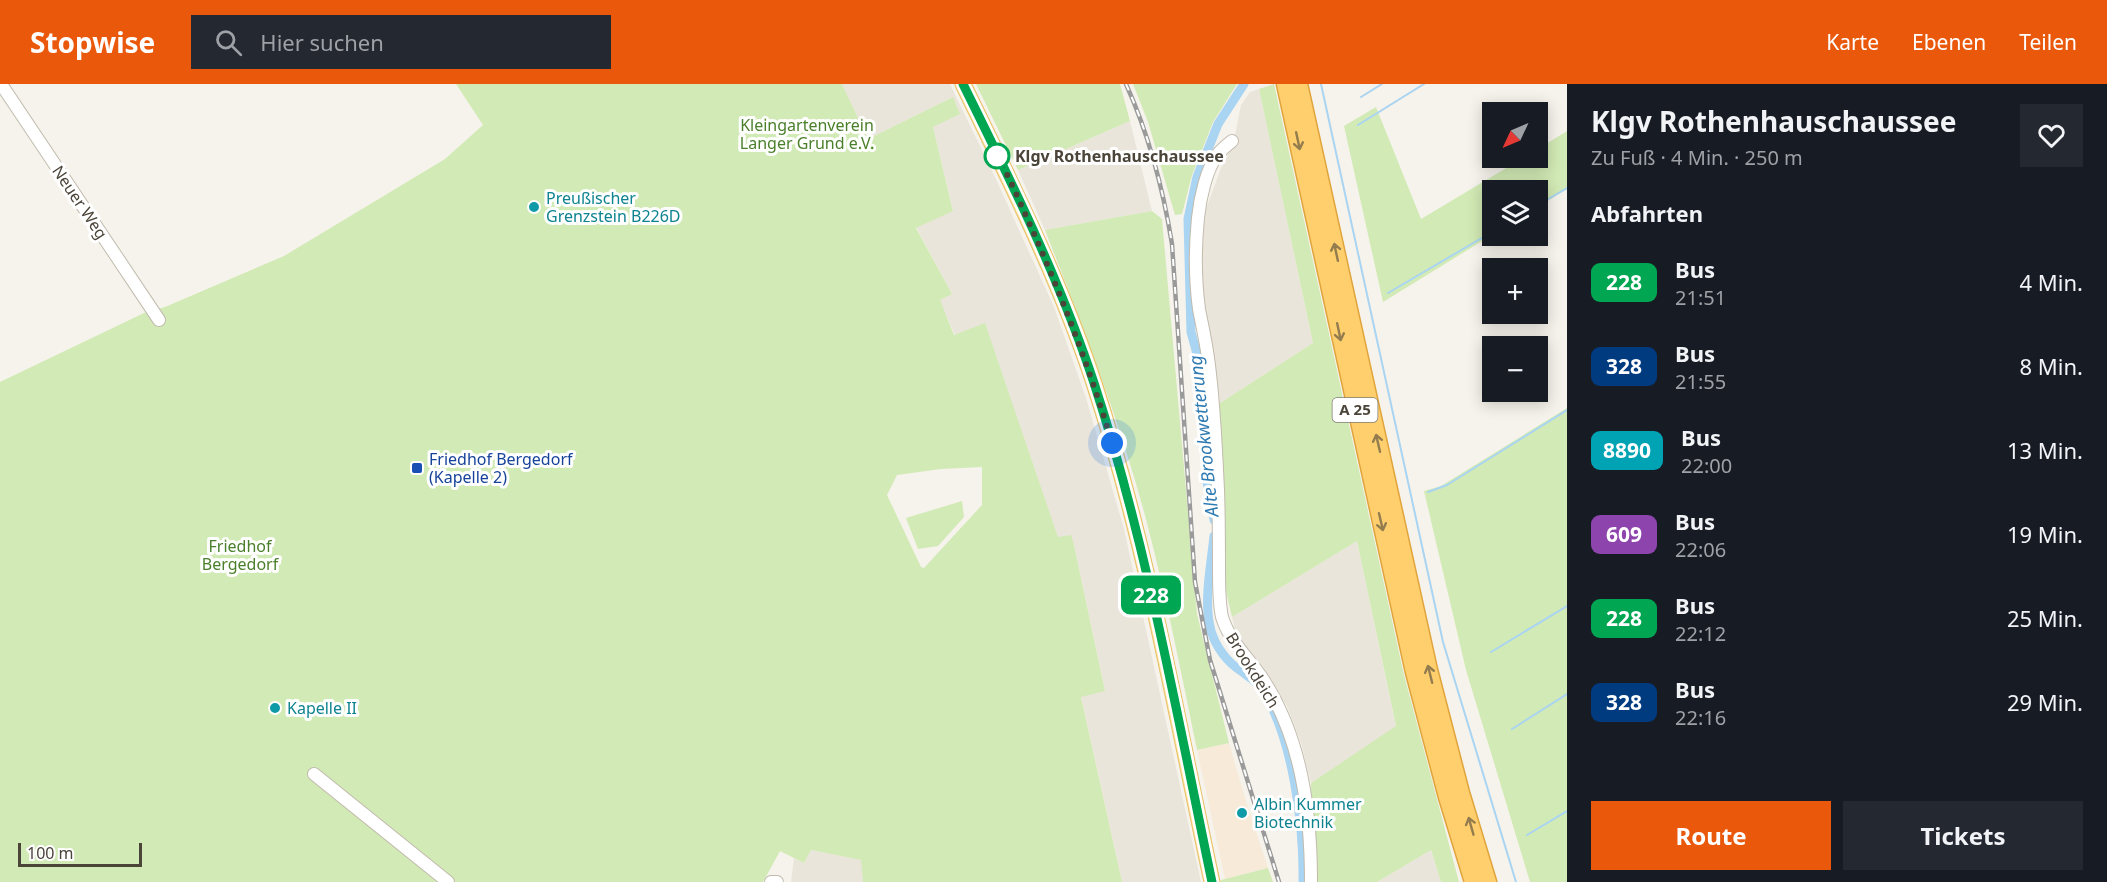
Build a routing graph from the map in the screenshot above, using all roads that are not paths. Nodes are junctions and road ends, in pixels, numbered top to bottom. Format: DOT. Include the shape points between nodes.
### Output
graph roads {
  1 [pos="1,84"];
  2 [pos="963,84"];
  3 [pos="1285,84"];
  4 [pos="1299,84"];
  5 [pos="1232,141"];
  6 [pos="159,320"];
  7 [pos="314,774"];
  8 [pos="448,882"];
  9 [pos="771,882"];
  10 [pos="777,882"];
  11 [pos="1212,882"];
  12 [pos="1311,882"];
  13 [pos="1473,882"];
  14 [pos="1488,882"];
  1 -- 6 [label="street, Neuer Weg"];
  2 -- 11 [label="main road" via="1041,250 1093,381 1138,540"];
  3 -- 13 [label="highway, A 25, one-way" via="1414,672"];
  14 -- 4 [label="highway, A 25, one-way" via="1428,670"];
  5 -- 12 [label="street, Brookdeich" via="1217,154 1203,185 1196,259 1199,307 1209,360 1222,616 1237,648 1264,680 1293,745 1307,807"];
  7 -- 8 [label="street"];
  9 -- 10 [label="street"];
}
